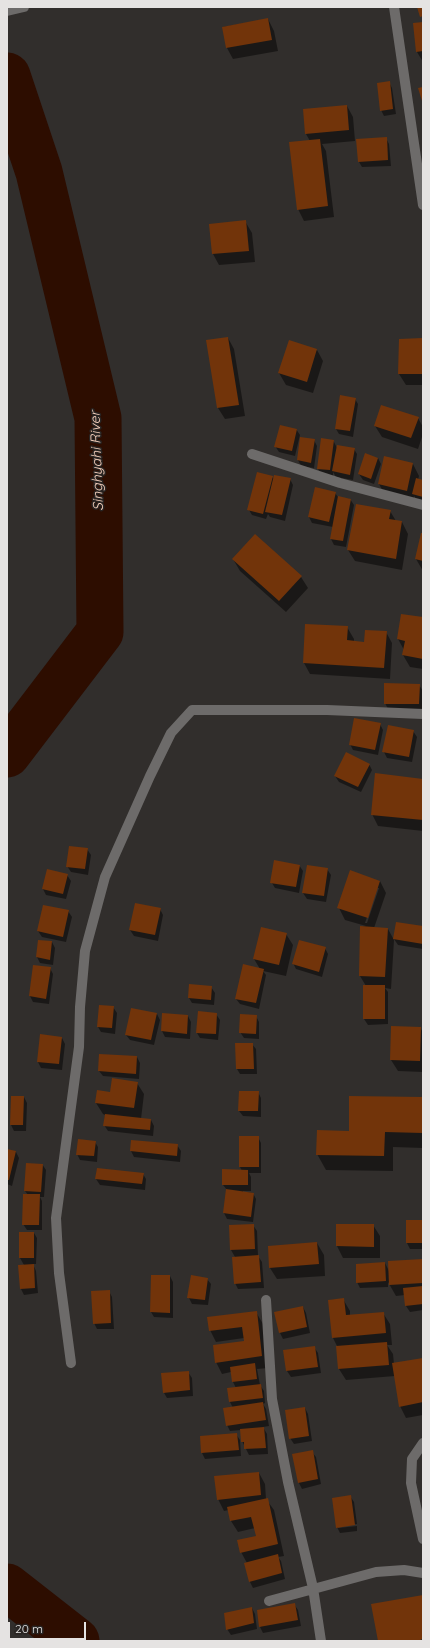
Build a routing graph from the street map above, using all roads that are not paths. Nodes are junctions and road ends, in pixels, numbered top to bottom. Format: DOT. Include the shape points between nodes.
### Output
graph roads {
  1 [pos="24,7"];
  2 [pos="394,7"];
  3 [pos="7,11"];
  4 [pos="423,205"];
  5 [pos="252,454"];
  6 [pos="423,505"];
  7 [pos="423,714"];
  8 [pos="266,1300"];
  9 [pos="71,1363"];
  10 [pos="423,1443"];
  11 [pos="423,1539"];
  12 [pos="423,1573"];
  13 [pos="313,1588"];
  14 [pos="269,1601"];
  15 [pos="321,1641"];
  1 -- 3 [label="street"];
  2 -- 4 [label="street"];
  5 -- 6 [label="street" via="340,484"];
  7 -- 9 [label="street" via="327,710 192,710 171,733 105,877 85,951 79,1047 56,1218 59,1274"];
  8 -- 13 [label="street" via="272,1399"];
  10 -- 11 [label="street" via="412,1459 411,1483"];
  12 -- 13 [label="street" via="404,1570 376,1572"];
  13 -- 14 [label="street"];
  13 -- 15 [label="street"];
}
